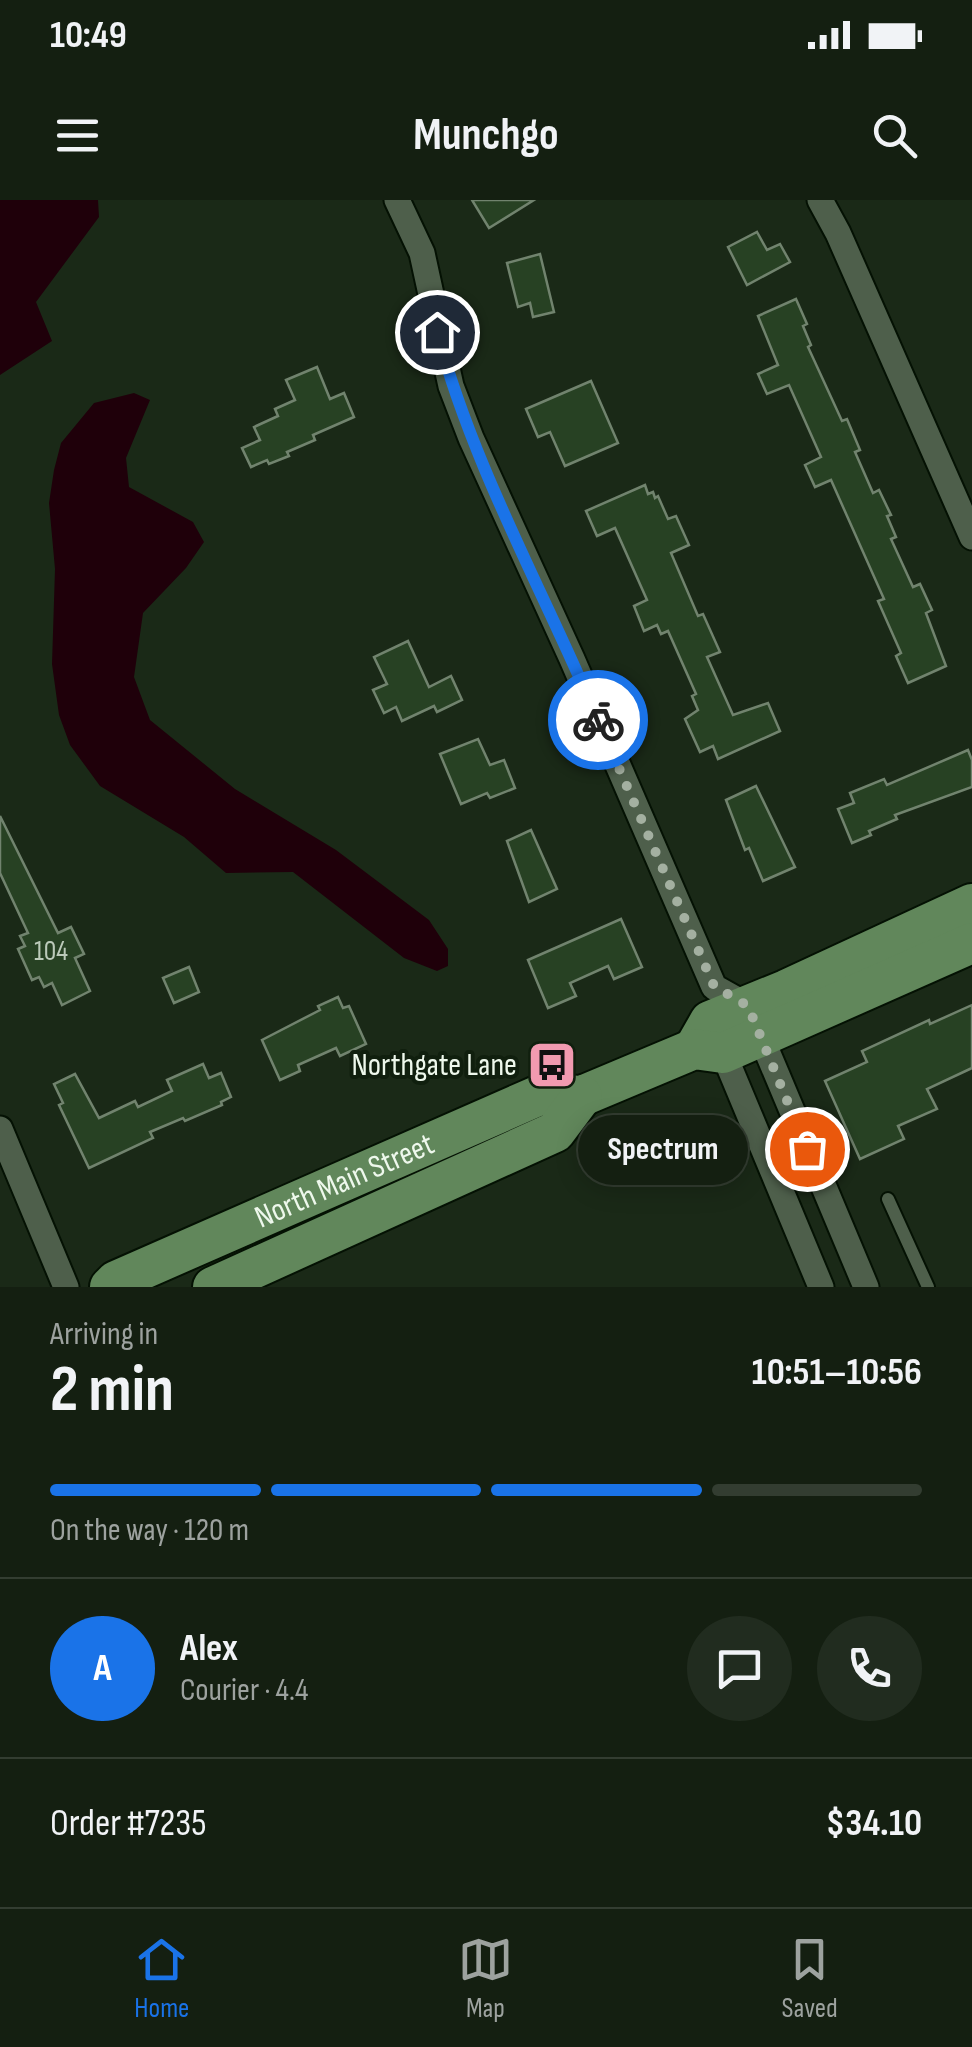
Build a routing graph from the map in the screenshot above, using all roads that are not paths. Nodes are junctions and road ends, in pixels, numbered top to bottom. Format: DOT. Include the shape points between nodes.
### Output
graph roads {
  1 [pos="397,200"];
  2 [pos="820,200"];
  3 [pos="847,200"];
  4 [pos="838,233"];
  5 [pos="972,537"];
  6 [pos="972,904"];
  7 [pos="972,943"];
  8 [pos="726,1026"];
  9 [pos="582,1096"];
  10 [pos="0,1129"];
  11 [pos="888,1199"];
  12 [pos="66,1287"];
  13 [pos="110,1287"];
  14 [pos="212,1287"];
  15 [pos="821,1287"];
  16 [pos="866,1287"];
  17 [pos="928,1287"];
  1 -- 8 [label="street" via="422,253 446,368 471,438"];
  2 -- 4 [label="street"];
  3 -- 4 [label="street"];
  4 -- 5 [label="street"];
  6 -- 8 [label="main road, North Main Street"];
  7 -- 8 [label="main road, North Main Street"];
  8 -- 9 [label="main road, North Main Street"];
  8 -- 15 [label="street"];
  8 -- 16 [label="street"];
  9 -- 13 [label="main road, North Main Street" via="542,1094"];
  9 -- 14 [label="main road, North Main Street" via="555,1132"];
  10 -- 12 [label="street"];
  11 -- 17 [label="lane"];
}
